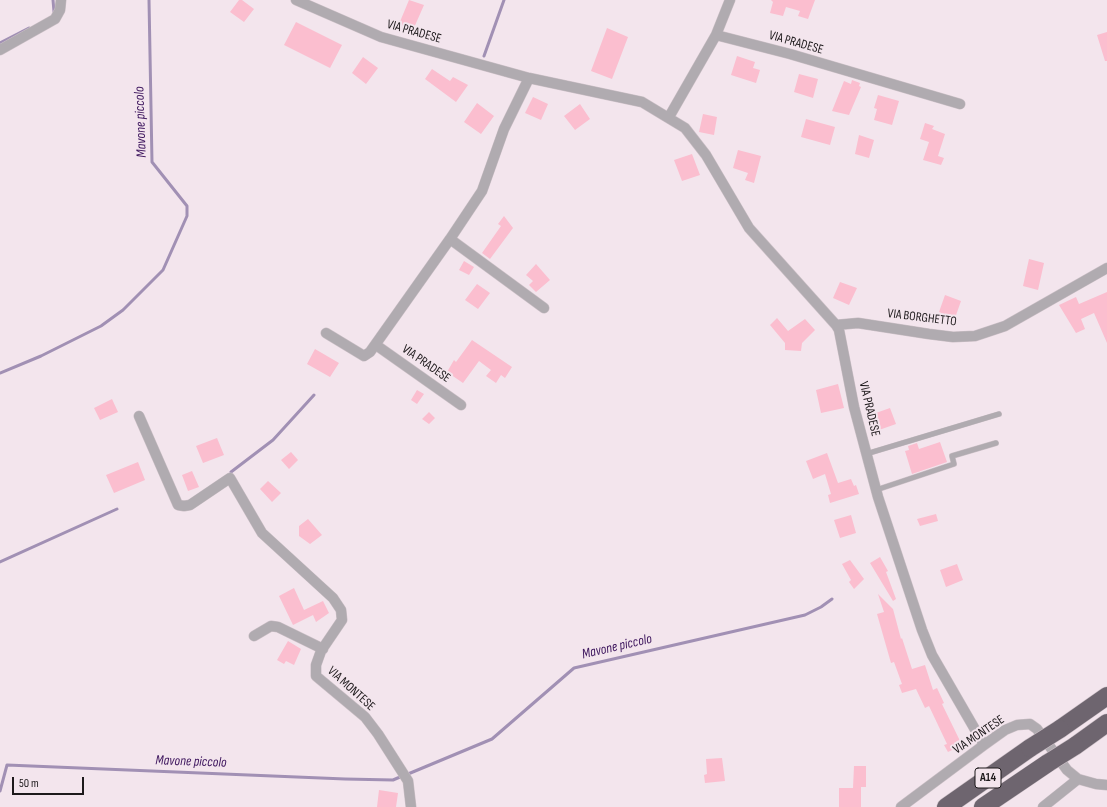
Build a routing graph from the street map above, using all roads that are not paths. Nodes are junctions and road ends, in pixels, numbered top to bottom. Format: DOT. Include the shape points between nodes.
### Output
graph roads {
  1 [pos="61,0"];
  2 [pos="296,0"];
  3 [pos="730,0"];
  4 [pos="716,35"];
  5 [pos="0,50"];
  6 [pos="529,78"];
  7 [pos="960,104"];
  8 [pos="670,117"];
  9 [pos="450,239"];
  10 [pos="1107,268"];
  11 [pos="544,308"];
  12 [pos="836,325"];
  13 [pos="326,334"];
  14 [pos="376,344"];
  15 [pos="461,405"];
  16 [pos="999,414"];
  17 [pos="139,416"];
  18 [pos="996,443"];
  19 [pos="866,454"];
  20 [pos="876,490"];
  21 [pos="254,636"];
  22 [pos="323,648"];
  23 [pos="1107,696"];
  24 [pos="1107,723"];
  25 [pos="984,745"];
  26 [pos="1078,779"];
  27 [pos="1107,785"];
  28 [pos="411,807"];
  29 [pos="901,807"];
  30 [pos="946,807"];
  31 [pos="983,807"];
  32 [pos="1043,807"];
  1 -- 5 [label="street" via="60,10 55,19"];
  2 -- 6 [label="street, VIA PRADESE" via="381,37"];
  3 -- 4 [label="street"];
  4 -- 7 [label="street, VIA PRADESE"];
  4 -- 8 [label="street"];
  6 -- 8 [label="street, VIA PRADESE" via="636,100"];
  6 -- 9 [label="street" via="504,129 482,191"];
  8 -- 12 [label="street, VIA PRADESE" via="685,128 696,141 749,228"];
  9 -- 11 [label="street"];
  9 -- 14 [label="street"];
  10 -- 12 [label="street, VIA BORGHETTO" via="1005,326 975,336 953,337 858,323"];
  12 -- 19 [label="street, VIA PRADESE"];
  13 -- 14 [label="street" via="364,356"];
  14 -- 15 [label="street, VIA PRADESE"];
  16 -- 19 [label="lane"];
  17 -- 22 [label="street, VIA MONTESE" via="178,505 190,504 230,478 262,533 334,598 341,610 342,620"];
  18 -- 20 [label="lane" via="952,456 954,464"];
  19 -- 20 [label="street, VIA PRADESE"];
  20 -- 25 [label="street, VIA PRADESE" via="932,655"];
  21 -- 22 [label="street" via="271,626 278,627"];
  22 -- 28 [label="street, VIA MONTESE" via="316,665 316,676 365,717 378,734 408,781"];
  23 -- 30 [label="highway, A14, bridge"];
  24 -- 31 [label="highway, A14, bridge"];
  25 -- 26 [label="street, VIA MONTESE" via="1005,730 1017,725 1030,724 1037,729 1067,770"];
  25 -- 29 [label="street, VIA MONTESE"];
  26 -- 27 [label="street, VIA MONTESE"];
  26 -- 32 [label="street"];
}
